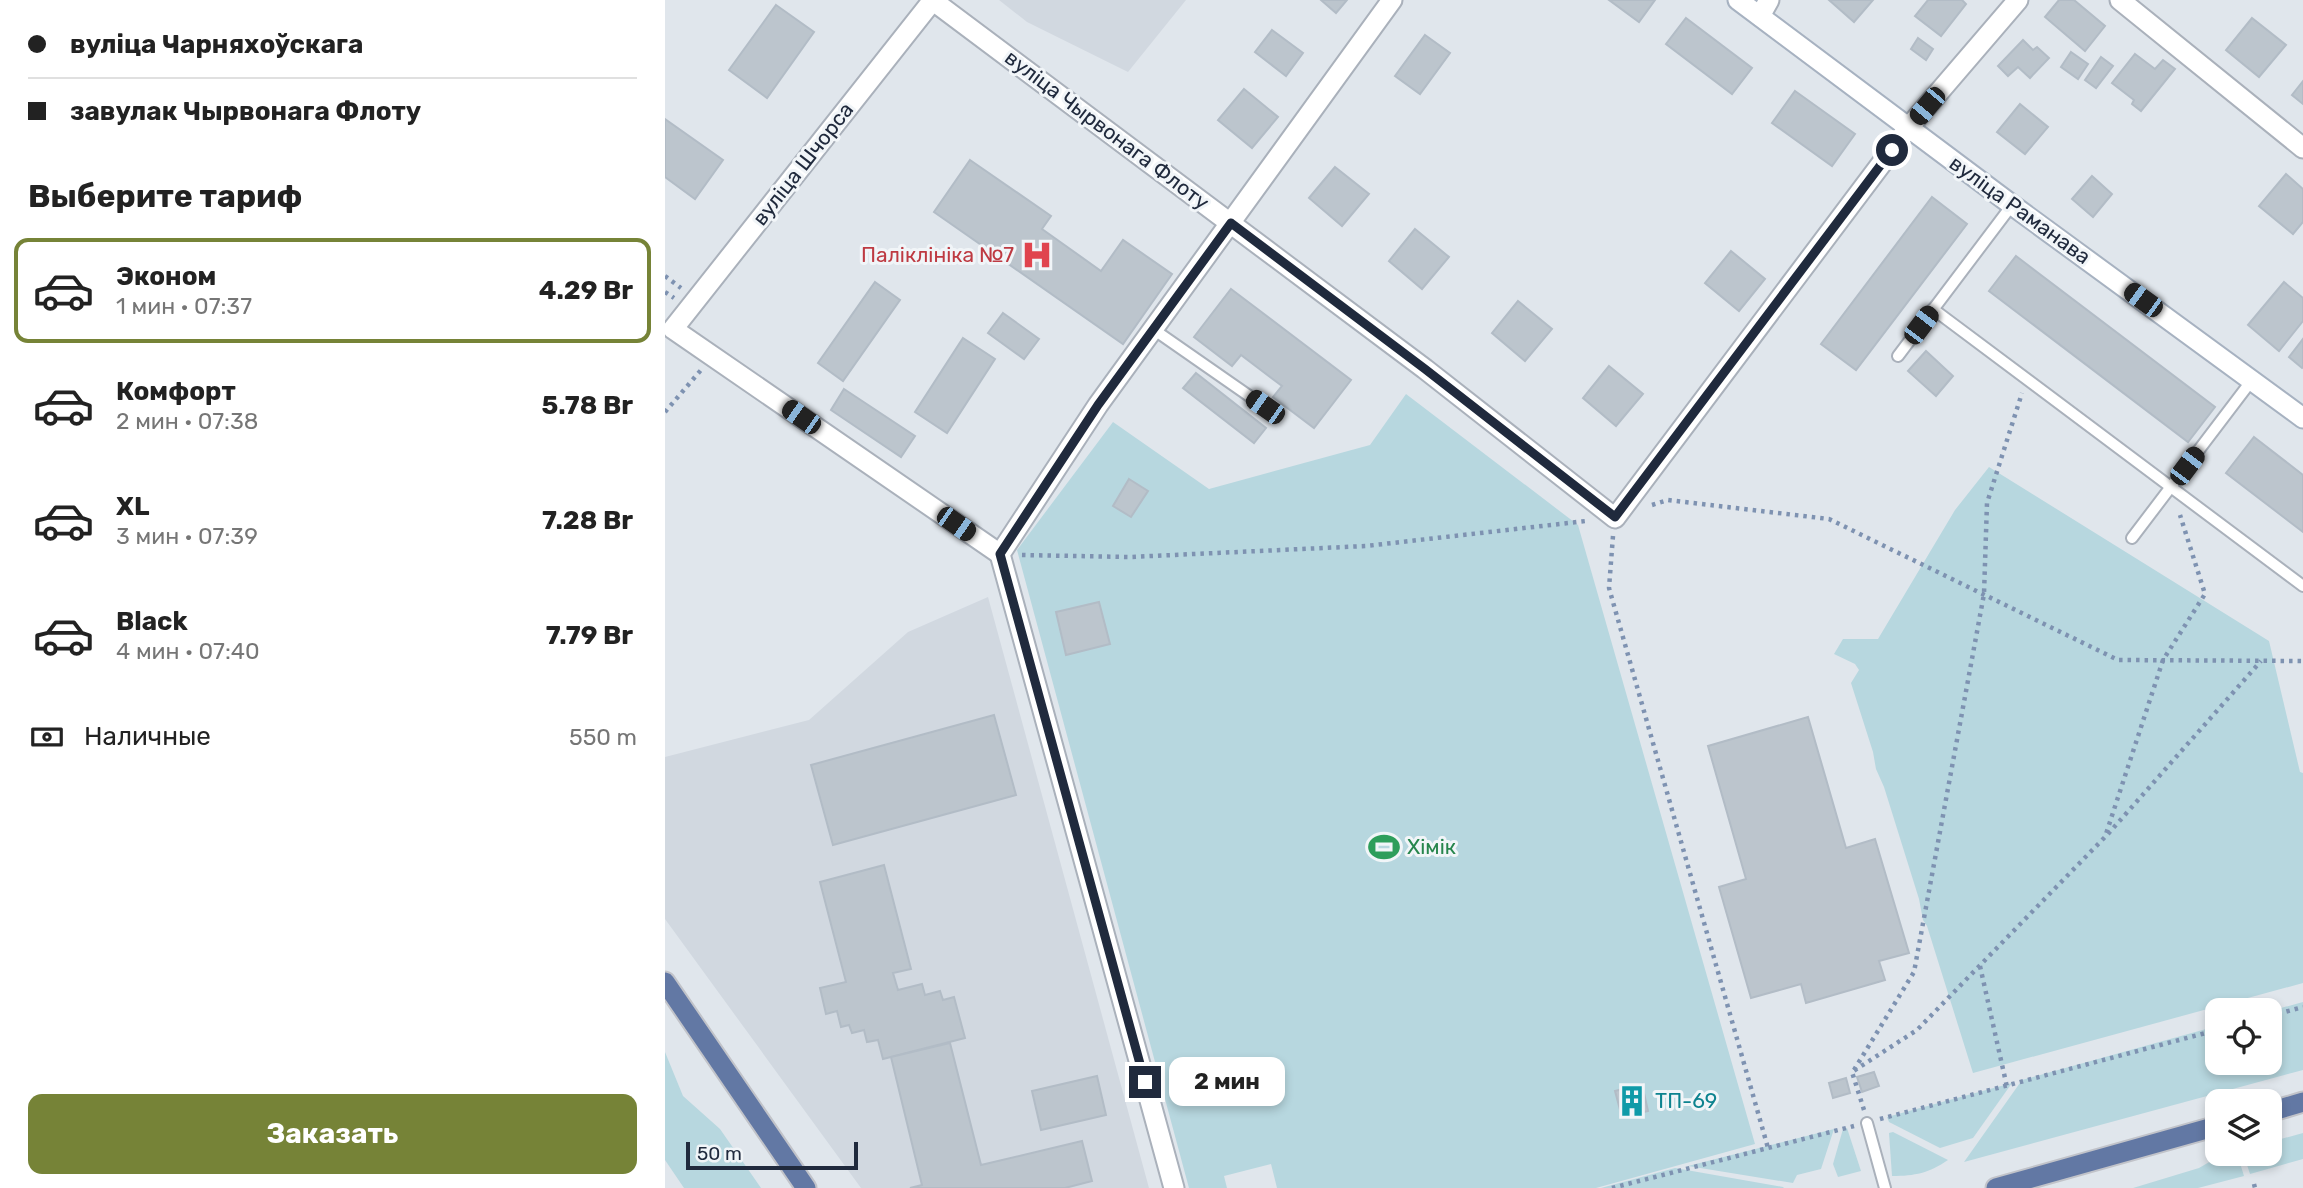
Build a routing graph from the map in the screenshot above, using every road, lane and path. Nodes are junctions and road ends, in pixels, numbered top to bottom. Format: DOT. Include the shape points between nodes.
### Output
graph roads {
  1 [pos="933,0"];
  2 [pos="1392,0"];
  3 [pos="1738,0"];
  4 [pos="2018,0"];
  5 [pos="2120,0"];
  6 [pos="1764,8"];
  7 [pos="1909,127"];
  8 [pos="2303,148"];
  9 [pos="2012,205"];
  10 [pos="1231,223"];
  11 [pos="1933,309"];
  12 [pos="1153,329"];
  13 [pos="668,330"];
  14 [pos="713,356"];
  15 [pos="1898,356"];
  16 [pos="2026,379"];
  17 [pos="2252,380"];
  18 [pos="1265,407"];
  19 [pos="665,412"];
  20 [pos="2303,418"];
  21 [pos="2171,488"];
  22 [pos="1615,517"];
  23 [pos="2132,538"];
  24 [pos="1000,554"];
  25 [pos="2303,586"];
  26 [pos="1983,594"];
  27 [pos="2163,660"];
  28 [pos="2262,661"];
  29 [pos="2303,661"];
  30 [pos="2105,837"];
  31 [pos="1980,965"];
  32 [pos="665,982"];
  33 [pos="2303,1007"];
  34 [pos="2282,1013"];
  35 [pos="2205,1033"];
  36 [pos="1852,1072"];
  37 [pos="2007,1087"];
  38 [pos="2303,1102"];
  39 [pos="2282,1108"];
  40 [pos="1867,1123"];
  41 [pos="2205,1129"];
  42 [pos="1768,1148"];
  43 [pos="806,1188"];
  44 [pos="1174,1188"];
  45 [pos="1612,1188"];
  46 [pos="1885,1188"];
  47 [pos="1996,1188"];
  1 -- 10 [label="street, вуліца Чырвонага Флоту"];
  1 -- 13 [label="street, вуліца Шчорса"];
  2 -- 10 [label="street"];
  3 -- 6 [label="street, вуліца Раманава"];
  4 -- 7 [label="street"];
  5 -- 8 [label="street"];
  6 -- 7 [label="street, вуліца Раманава"];
  7 -- 9 [label="street, вуліца Раманава"];
  7 -- 22 [label="street"];
  9 -- 11 [label="lane"];
  9 -- 17 [label="street, вуліца Раманава"];
  10 -- 12 [label="street"];
  10 -- 22 [label="street, вуліца Чырвонага Флоту"];
  11 -- 15 [label="lane"];
  11 -- 16 [label="lane"];
  12 -- 18 [label="lane"];
  12 -- 24 [label="street"];
  13 -- 14 [label="street"];
  14 -- 19 [label="path"];
  14 -- 24 [label="street"];
  16 -- 21 [label="lane"];
  16 -- 26 [label="path" via="1987,503"];
  17 -- 20 [label="street, вуліца Раманава"];
  17 -- 21 [label="lane"];
  21 -- 23 [label="lane"];
  21 -- 25 [label="lane"];
  21 -- 27 [label="path" via="2205,594"];
  22 -- 24 [label="path" via="1366,546 1130,557"];
  22 -- 26 [label="path" via="1668,500 1829,519"];
  22 -- 42 [label="path" via="1609,588"];
  24 -- 44 [label="street"];
  26 -- 27 [label="path" via="2118,660"];
  26 -- 36 [label="path" via="1914,972"];
  27 -- 28 [label="path"];
  27 -- 30 [label="path"];
  28 -- 29 [label="path"];
  28 -- 30 [label="path"];
  30 -- 31 [label="path"];
  31 -- 36 [label="path" via="1917,1030"];
  31 -- 37 [label="path"];
  32 -- 43 [label="main road"];
  33 -- 34 [label="path"];
  35 -- 37 [label="path"];
  36 -- 40 [label="path"];
  37 -- 40 [label="path"];
  38 -- 39 [label="main road"];
  40 -- 42 [label="path"];
  40 -- 46 [label="lane"];
  41 -- 47 [label="main road"];
  42 -- 45 [label="path"];
}
